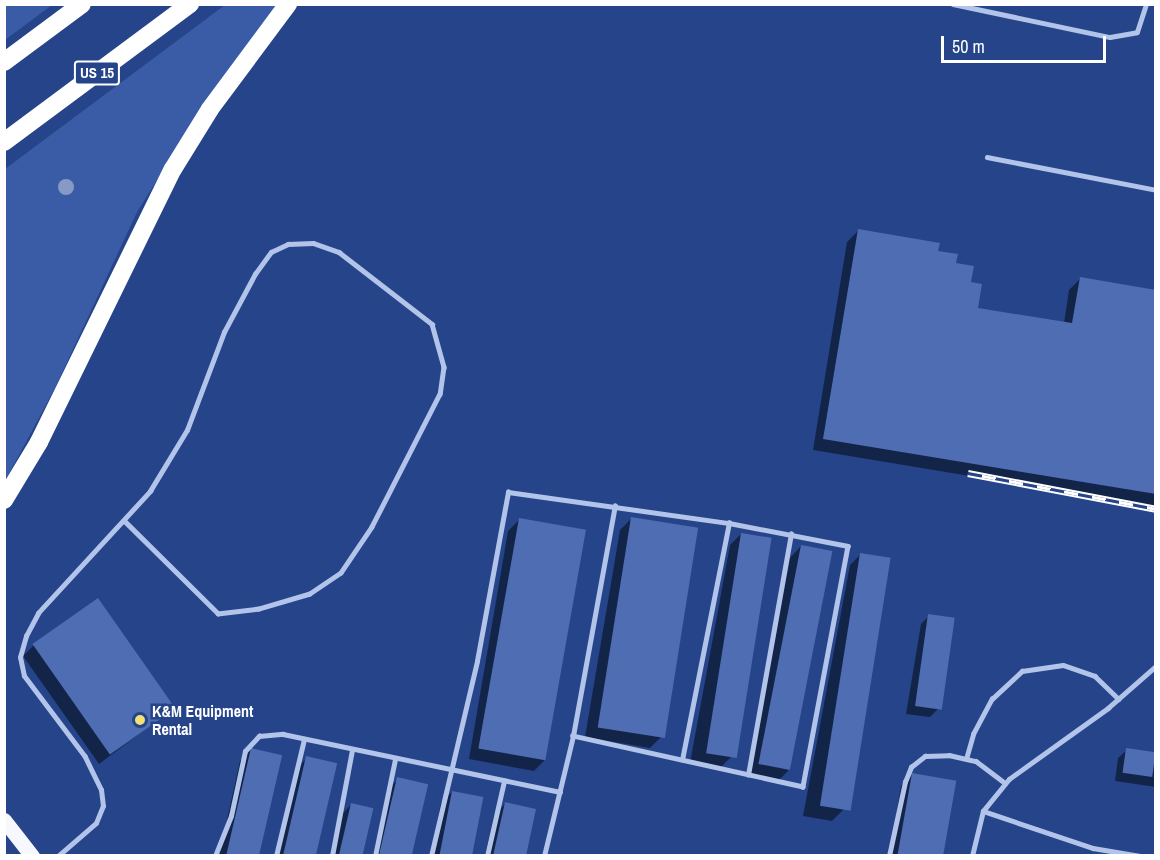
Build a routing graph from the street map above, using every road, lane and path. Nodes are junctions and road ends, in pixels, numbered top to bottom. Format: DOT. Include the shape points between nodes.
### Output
graph roads {
  1 [pos="82,4"];
  2 [pos="190,4"];
  3 [pos="288,4"];
  4 [pos="953,4"];
  5 [pos="1146,4"];
  6 [pos="4,62"];
  7 [pos="4,142"];
  8 [pos="987,157"];
  9 [pos="1155,190"];
  10 [pos="4,500"];
  11 [pos="615,506"];
  12 [pos="124,521"];
  13 [pos="729,523"];
  14 [pos="791,534"];
  15 [pos="1155,666"];
  16 [pos="1119,699"];
  17 [pos="573,736"];
  18 [pos="304,740"];
  19 [pos="352,750"];
  20 [pos="394,759"];
  21 [pos="966,759"];
  22 [pos="682,760"];
  23 [pos="449,770"];
  24 [pos="748,775"];
  25 [pos="504,781"];
  26 [pos="1005,783"];
  27 [pos="560,792"];
  28 [pos="983,811"];
  29 [pos="4,820"];
  30 [pos="32,855"];
  31 [pos="58,855"];
  32 [pos="215,855"];
  33 [pos="276,855"];
  34 [pos="332,855"];
  35 [pos="375,855"];
  36 [pos="431,855"];
  37 [pos="487,855"];
  38 [pos="544,855"];
  39 [pos="889,855"];
  40 [pos="972,855"];
  41 [pos="1141,855"];
  1 -- 6 [label="highway"];
  2 -- 7 [label="highway, US 15"];
  3 -- 10 [label="highway" via="210,109 173,169 39,442"];
  4 -- 5 [label="lane" via="1110,38 1137,32"];
  8 -- 9 [label="lane"];
  11 -- 13 [label="lane"];
  11 -- 17 [label="lane"];
  11 -- 23 [label="lane" via="508,492 477,660"];
  12 -- 12 [label="lane" via="150,491 187,430 224,332 271,252 288,244 313,243 339,252 432,324 444,367 440,394 372,527 340,573 310,594 259,609 218,614"];
  12 -- 31 [label="lane" via="38,613 20,657 24,676 85,757 101,790 103,806 96,823"];
  13 -- 14 [label="lane"];
  13 -- 22 [label="lane"];
  14 -- 24 [label="lane"];
  14 -- 24 [label="lane" via="848,546 803,787"];
  15 -- 16 [label="lane"];
  16 -- 21 [label="lane" via="1095,676 1063,665 1022,671 992,699 973,734"];
  16 -- 26 [label="lane"];
  17 -- 22 [label="lane"];
  17 -- 27 [label="lane"];
  18 -- 19 [label="lane"];
  18 -- 32 [label="lane" via="283,734 259,736 245,751 231,816"];
  18 -- 33 [label="lane"];
  19 -- 20 [label="lane"];
  19 -- 34 [label="lane"];
  20 -- 23 [label="lane"];
  20 -- 35 [label="lane"];
  21 -- 26 [label="lane" via="976,761"];
  21 -- 39 [label="lane" via="925,756 911,767"];
  22 -- 24 [label="lane"];
  23 -- 25 [label="lane"];
  23 -- 36 [label="lane"];
  25 -- 27 [label="lane"];
  25 -- 37 [label="lane"];
  26 -- 28 [label="lane"];
  27 -- 38 [label="lane"];
  28 -- 40 [label="lane"];
  28 -- 41 [label="lane" via="1092,848"];
  29 -- 30 [label="main road"];
}
